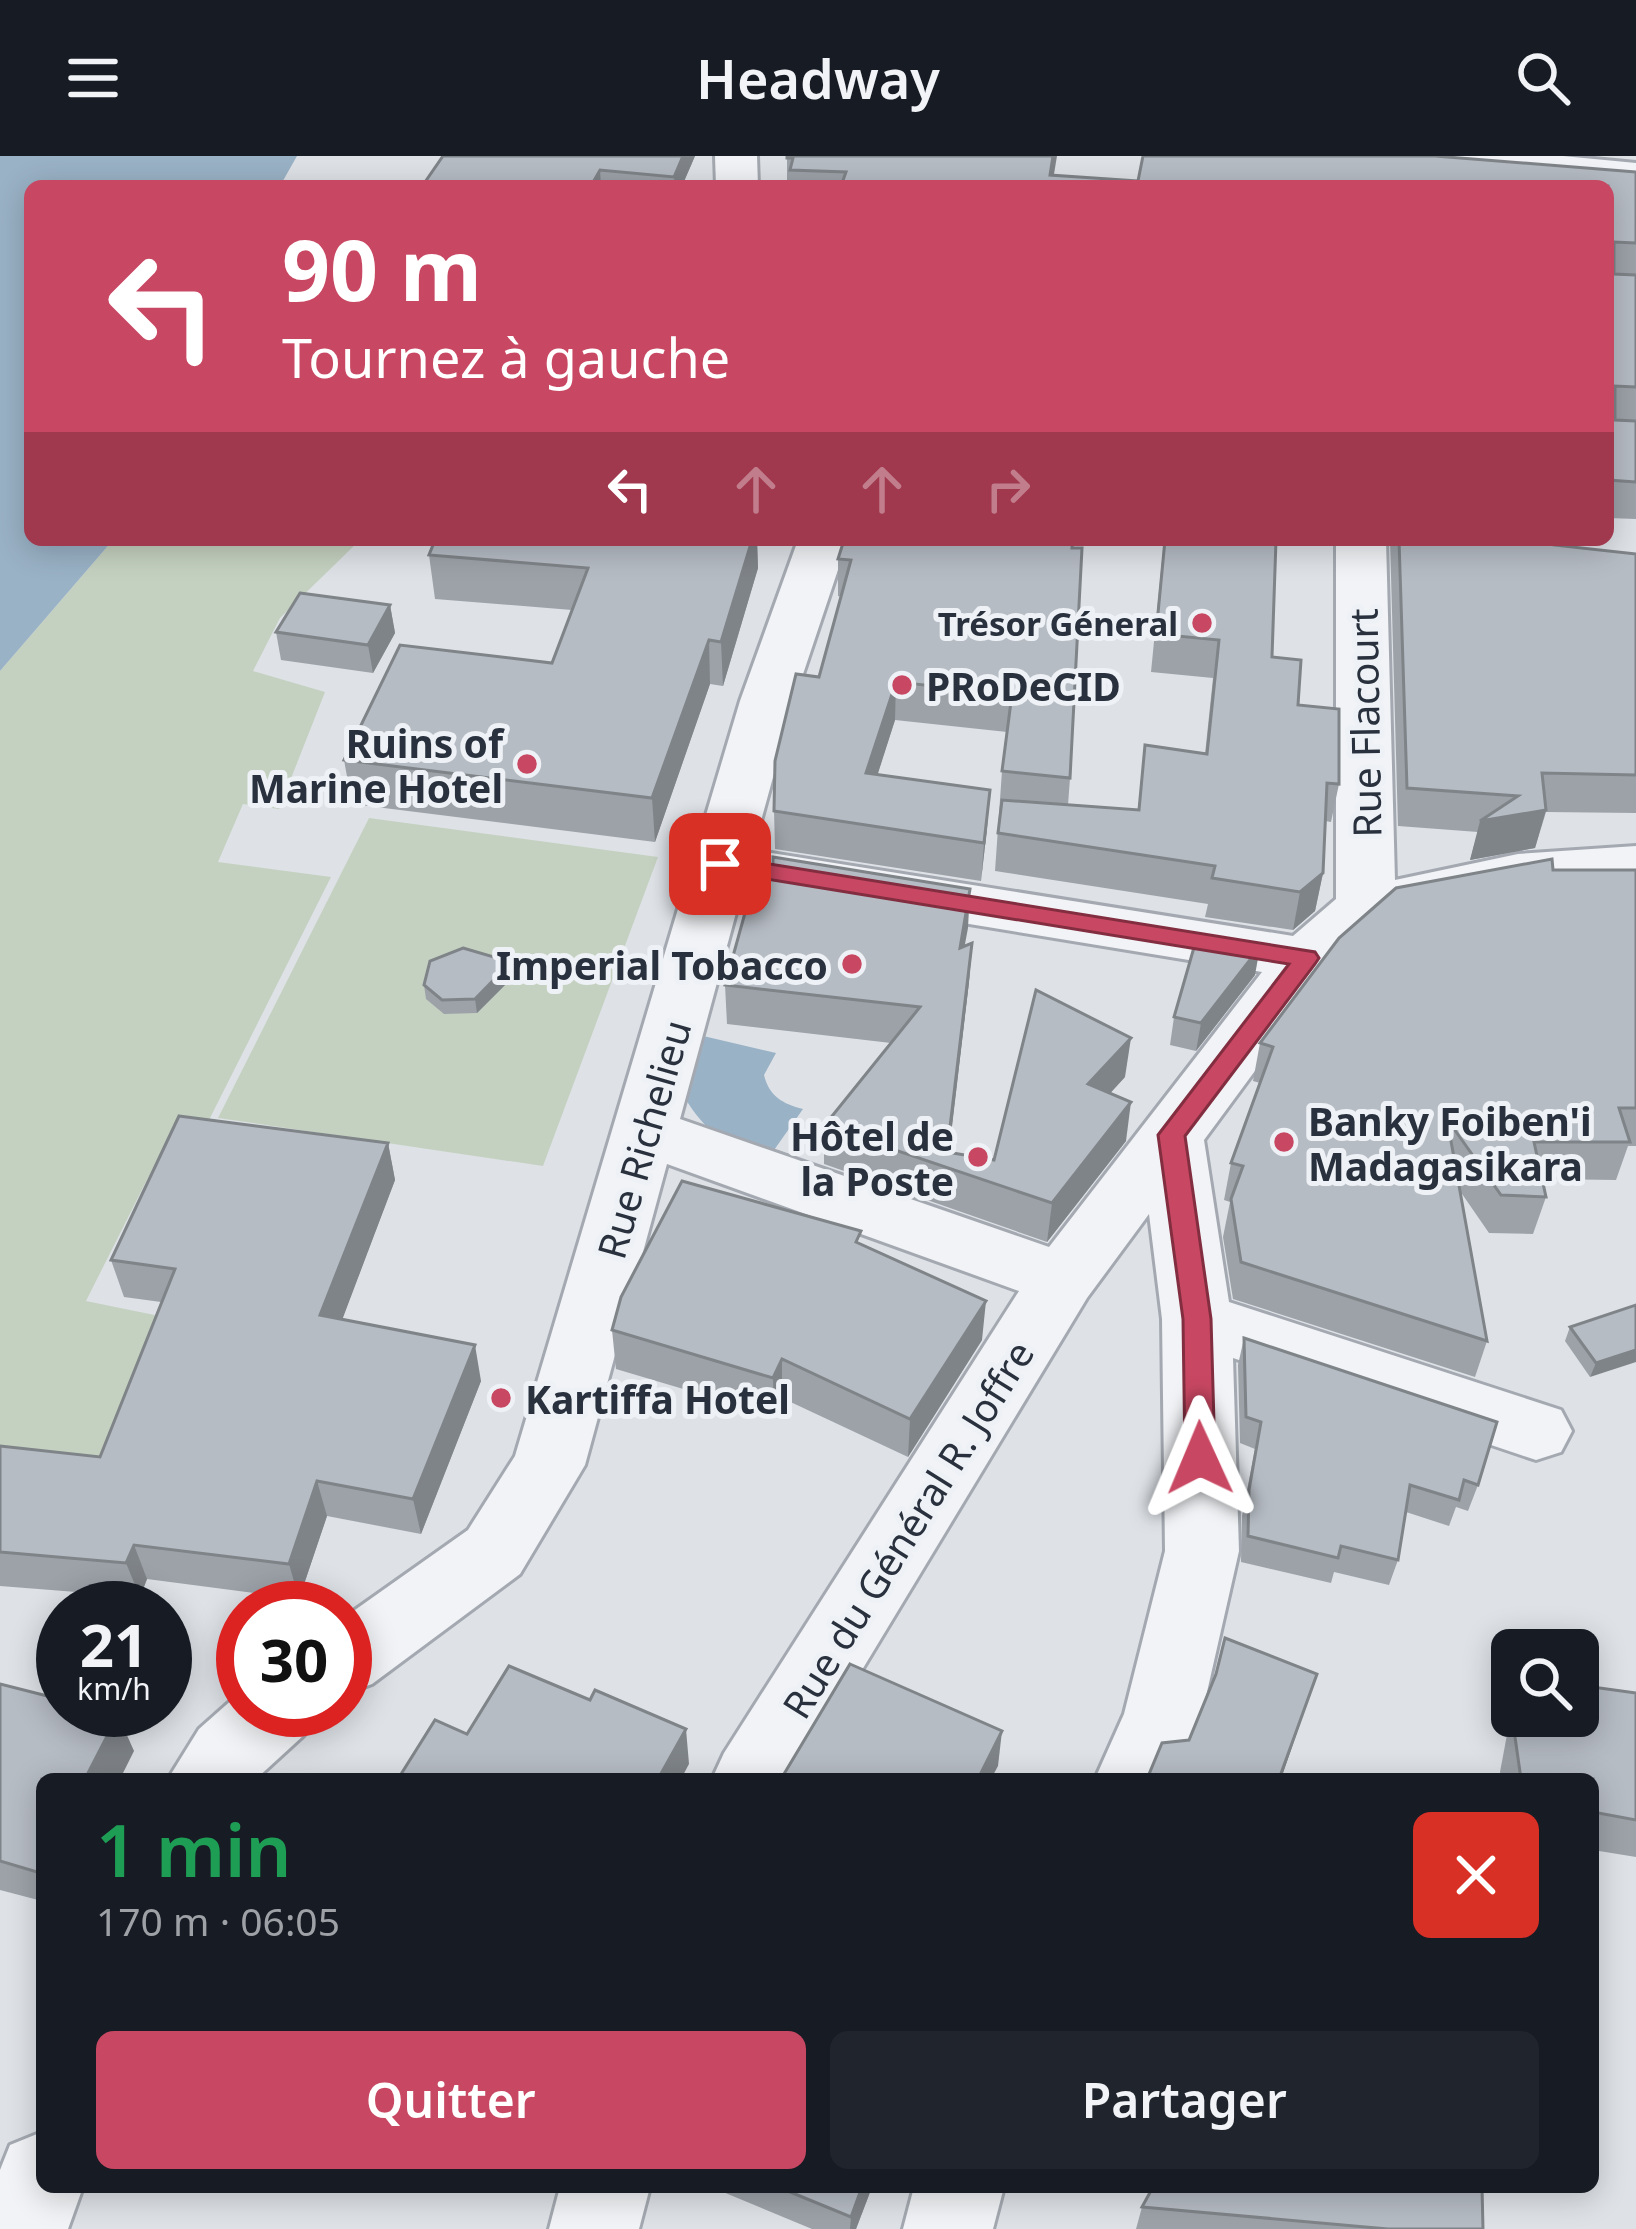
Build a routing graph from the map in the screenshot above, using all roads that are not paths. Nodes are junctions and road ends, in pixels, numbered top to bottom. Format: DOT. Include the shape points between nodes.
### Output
graph roads {
  1 [pos="1442,156"];
  2 [pos="1625,169"];
  3 [pos="821,546"];
  4 [pos="1361,546"];
  5 [pos="720,864"];
  6 [pos="1636,865"];
  7 [pos="1366,906"];
  8 [pos="1306,958"];
  9 [pos="646,1132"];
  10 [pos="1171,1135"];
  11 [pos="1063,1279"];
  12 [pos="1197,1319"];
  13 [pos="1536,1431"];
  14 [pos="372,1640"];
  15 [pos="245,1737"];
  16 [pos="212,1773"];
  17 [pos="756,1773"];
  18 [pos="1137,1773"];
  19 [pos="36,2193"];
  20 [pos="603,2193"];
  21 [pos="957,2193"];
  22 [pos="23,2229"];
  23 [pos="594,2229"];
  24 [pos="948,2229"];
  1 -- 2 [label="street"];
  3 -- 5 [label="street, Rue Richelieu"];
  4 -- 7 [label="street, Rue Flacourt"];
  5 -- 8 [label="street"];
  5 -- 9 [label="street, Rue Richelieu"];
  6 -- 7 [label="street" via="1518,874"];
  7 -- 8 [label="street, Rue du Général R. Joffre"];
  8 -- 10 [label="street, Rue du Général R. Joffre"];
  9 -- 11 [label="street"];
  9 -- 14 [label="street, Rue Richelieu" via="549,1465 494,1552"];
  10 -- 11 [label="street, Rue du Général R. Joffre"];
  10 -- 12 [label="street"];
  11 -- 17 [label="street, Rue du Général R. Joffre"];
  12 -- 13 [label="street"];
  12 -- 18 [label="street" via="1202,1551 1162,1714"];
  15 -- 16 [label="street"];
  19 -- 22 [label="street"];
  20 -- 23 [label="street"];
  21 -- 24 [label="street"];
}
